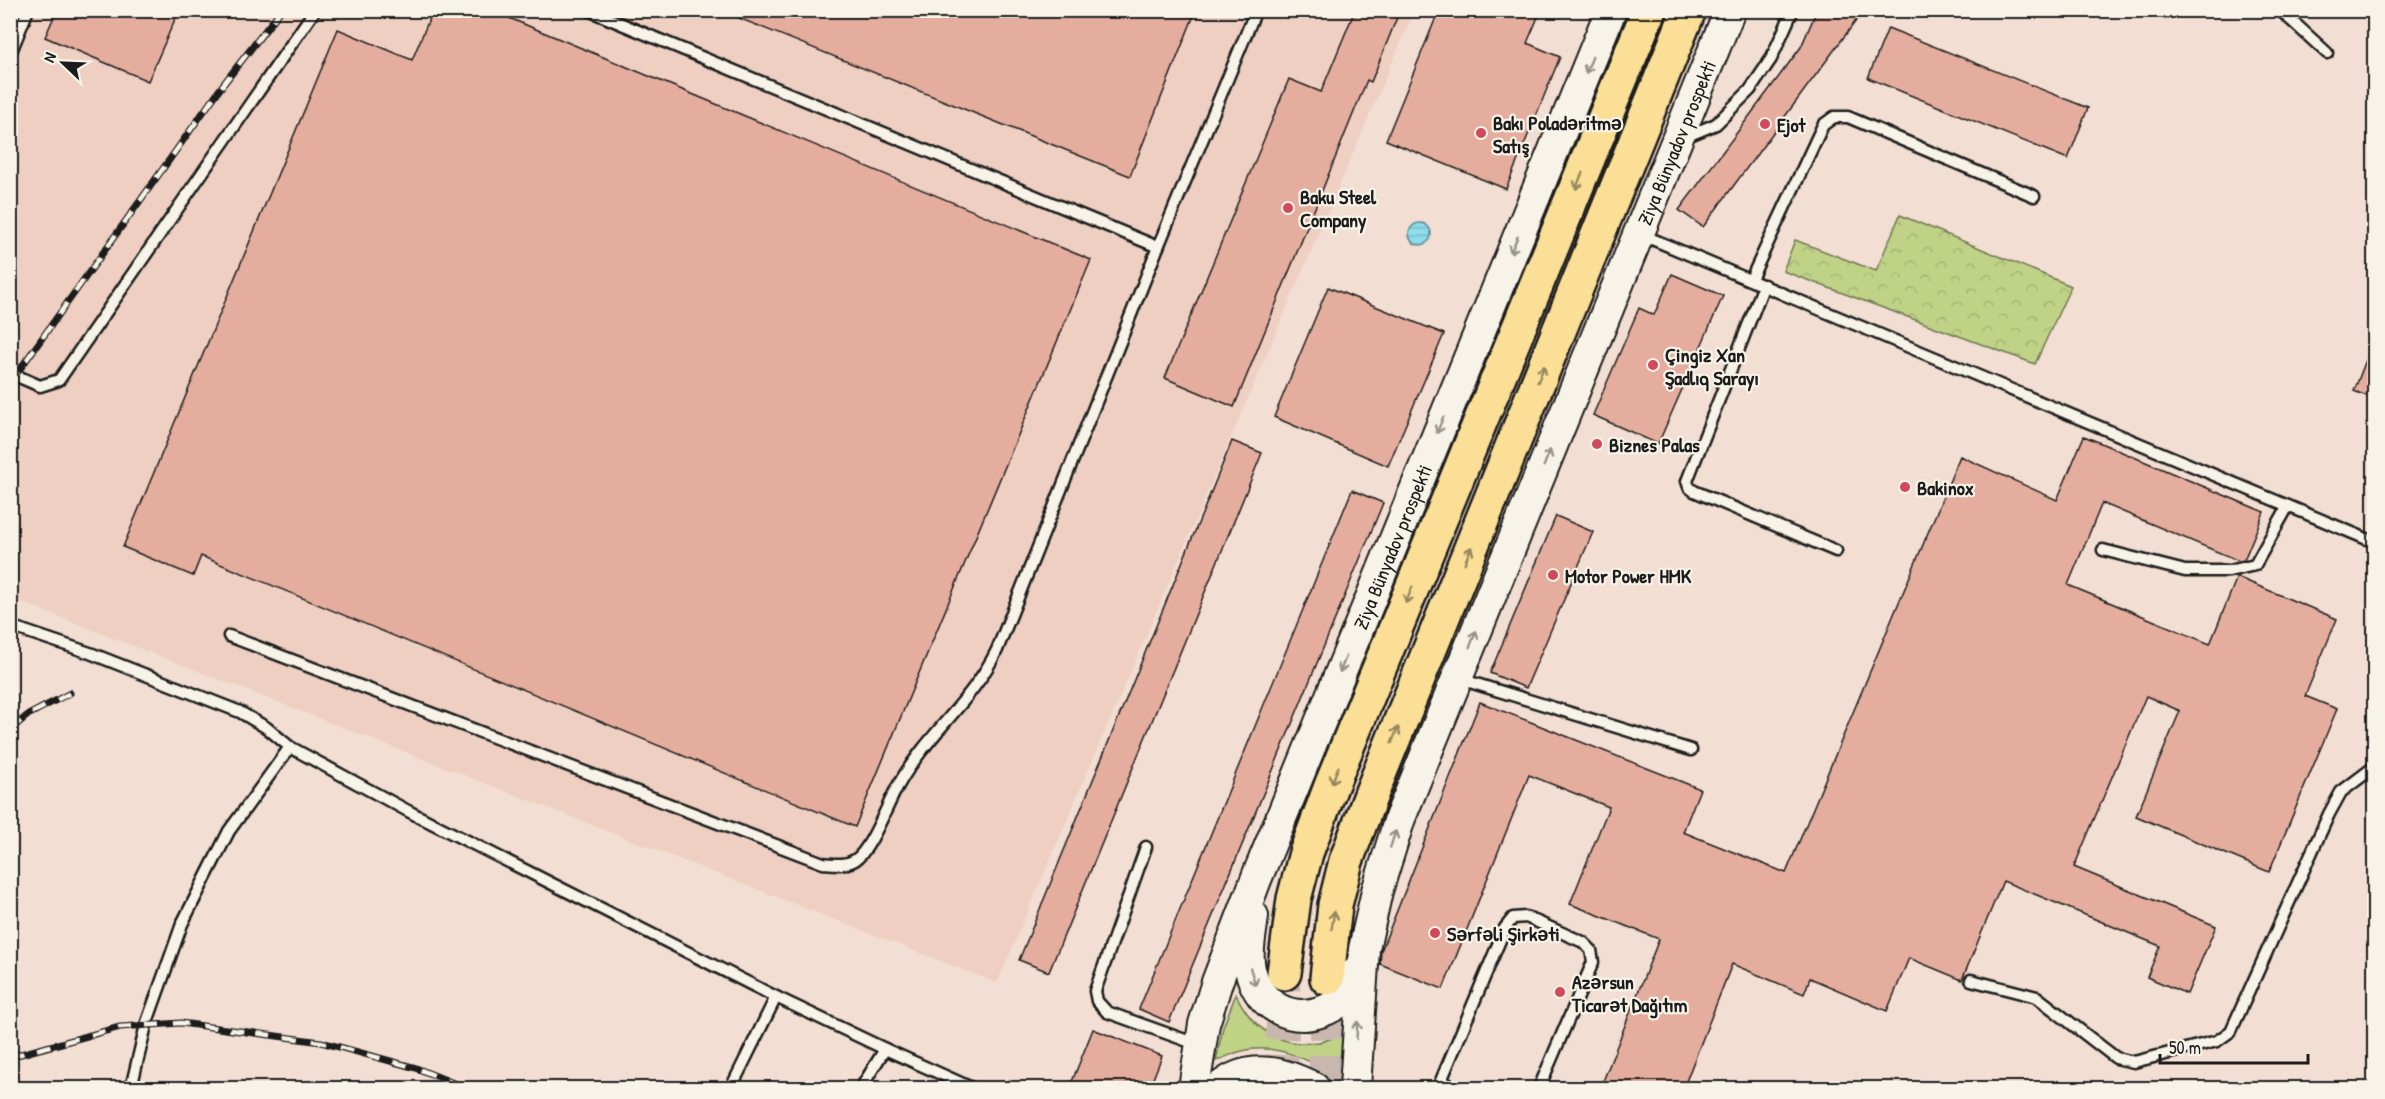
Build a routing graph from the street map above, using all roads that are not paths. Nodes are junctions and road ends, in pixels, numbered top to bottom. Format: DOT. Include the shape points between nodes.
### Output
graph roads {
  1 [pos="28,10"];
  2 [pos="315,10"];
  3 [pos="588,10"];
  4 [pos="1256,10"];
  5 [pos="1611,10"];
  6 [pos="1649,10"];
  7 [pos="1689,10"];
  8 [pos="1730,10"];
  9 [pos="1793,10"];
  10 [pos="2280,10"];
  11 [pos="2327,53"];
  12 [pos="10,54"];
  13 [pos="1677,141"];
  14 [pos="2034,196"];
  15 [pos="1639,234"];
  16 [pos="1158,247"];
  17 [pos="1751,279"];
  18 [pos="1764,285"];
  19 [pos="10,373"];
  20 [pos="2288,506"];
  21 [pos="2374,542"];
  22 [pos="2103,550"];
  23 [pos="1836,551"];
  24 [pos="10,626"];
  25 [pos="228,636"];
  26 [pos="1457,678"];
  27 [pos="290,747"];
  28 [pos="1691,750"];
  29 [pos="2374,768"];
  30 [pos="1146,847"];
  31 [pos="1257,878"];
  32 [pos="1364,950"];
  33 [pos="1284,973"];
  34 [pos="1327,978"];
  35 [pos="1971,980"];
  36 [pos="776,997"];
  37 [pos="1199,1045"];
  38 [pos="885,1050"];
  39 [pos="1439,1085"];
  40 [pos="131,1089"];
  41 [pos="731,1089"];
  42 [pos="861,1089"];
  43 [pos="972,1089"];
  44 [pos="1194,1089"];
  45 [pos="1219,1089"];
  46 [pos="1314,1089"];
  47 [pos="1354,1089"];
  48 [pos="1457,1089"];
  49 [pos="1539,1089"];
  1 -- 12 [label="lane"];
  2 -- 19 [label="lane" via="58,380 40,386"];
  3 -- 16 [label="lane"];
  4 -- 16 [label="lane"];
  5 -- 31 [label="main road, Ziya Bünyadov prospekti, one-way"];
  6 -- 33 [label="main road, Ziya Bünyadov prospekti, one-way" via="1331,786 1294,899"];
  34 -- 7 [label="main road, Ziya Bünyadov prospekti, one-way" via="1335,905 1346,861"];
  8 -- 13 [label="main road, Ziya Bünyadov prospekti"];
  9 -- 13 [label="lane" via="1771,59 1750,90 1716,124"];
  10 -- 11 [label="lane"];
  13 -- 15 [label="main road, Ziya Bünyadov prospekti"];
  14 -- 17 [label="lane" via="1848,117 1834,117 1823,125"];
  15 -- 17 [label="lane"];
  26 -- 15 [label="main road, Ziya Bünyadov prospekti, one-way"];
  16 -- 25 [label="lane" via="997,651 987,670 910,766 856,860 842,865 823,863"];
  17 -- 18 [label="lane"];
  18 -- 20 [label="lane"];
  18 -- 23 [label="lane" via="1687,481 1694,491"];
  20 -- 21 [label="lane"];
  20 -- 22 [label="lane" via="2255,565 2229,571 2185,571"];
  24 -- 27 [label="lane" via="240,712"];
  26 -- 28 [label="lane"];
  32 -- 26 [label="main road, Ziya Bünyadov prospekti, one-way" via="1400,818"];
  27 -- 36 [label="lane"];
  27 -- 40 [label="lane" via="229,831 182,924 146,1025"];
  29 -- 35 [label="lane" via="2337,799 2231,1031 2217,1041 2134,1062 2115,1059 2037,997"];
  30 -- 37 [label="lane" via="1095,991 1097,1001 1107,1012"];
  31 -- 32 [label="main road, one-way" via="1248,958 1257,989 1274,1008 1304,1014 1332,1007 1343,999 1353,983"];
  31 -- 37 [label="main road, Ziya Bünyadov prospekti" via="1217,982"];
  47 -- 32 [label="main road, Ziya Bünyadov prospekti, one-way"];
  36 -- 38 [label="lane"];
  36 -- 41 [label="lane"];
  37 -- 44 [label="main road, Ziya Bünyadov prospekti"];
  38 -- 42 [label="lane"];
  38 -- 43 [label="lane"];
  39 -- 48 [label="lane"];
  39 -- 49 [label="lane" via="1505,928 1514,918 1526,917 1583,942 1591,950 1593,962"];
  45 -- 46 [label="main road" via="1243,1074 1272,1072"];
}
